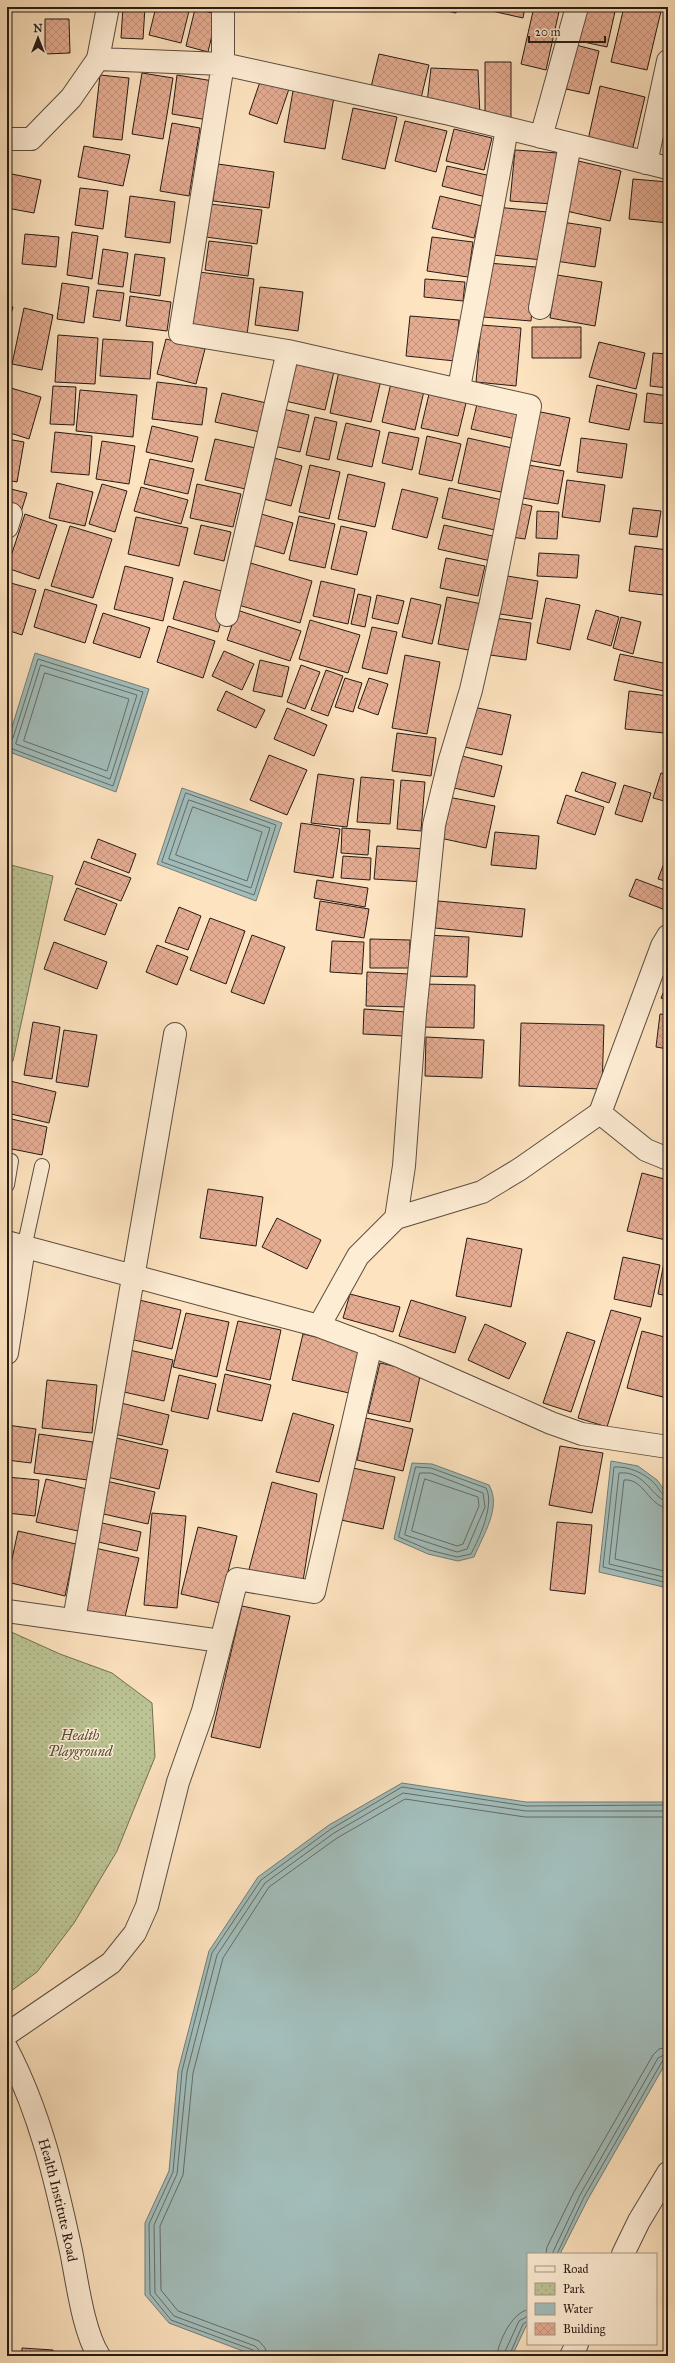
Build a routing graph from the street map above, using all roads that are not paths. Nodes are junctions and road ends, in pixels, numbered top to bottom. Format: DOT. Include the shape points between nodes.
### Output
graph roads {
  1 [pos="108,7"];
  2 [pos="223,7"];
  3 [pos="577,7"];
  4 [pos="98,59"];
  5 [pos="668,61"];
  6 [pos="223,64"];
  7 [pos="507,129"];
  8 [pos="541,137"];
  9 [pos="7,139"];
  10 [pos="570,144"];
  11 [pos="646,163"];
  12 [pos="668,168"];
  13 [pos="540,308"];
  14 [pos="288,351"];
  15 [pos="459,388"];
  16 [pos="228,615"];
  17 [pos="668,936"];
  18 [pos="175,1034"];
  19 [pos="600,1113"];
  20 [pos="668,1159"];
  21 [pos="11,1161"];
  22 [pos="42,1166"];
  23 [pos="7,1185"];
  24 [pos="396,1218"];
  25 [pos="16,1245"];
  26 [pos="132,1277"];
  27 [pos="319,1326"];
  28 [pos="371,1344"];
  29 [pos="7,1353"];
  30 [pos="668,1447"];
  31 [pos="7,1611"];
  32 [pos="74,1620"];
  33 [pos="221,1641"];
  34 [pos="7,2034"];
  35 [pos="7,2048"];
  36 [pos="668,2173"];
  37 [pos="623,2253"];
  38 [pos="576,2345"];
  39 [pos="98,2356"];
  40 [pos="571,2356"];
  1 -- 4 [label="street"];
  2 -- 6 [label="street"];
  3 -- 8 [label="street"];
  4 -- 6 [label="street"];
  4 -- 9 [label="street" via="70,98 31,139"];
  5 -- 11 [label="street"];
  6 -- 7 [label="street"];
  6 -- 14 [label="street" via="180,333"];
  7 -- 8 [label="street"];
  7 -- 15 [label="street"];
  8 -- 10 [label="street"];
  10 -- 11 [label="street"];
  10 -- 13 [label="street"];
  11 -- 12 [label="street"];
  14 -- 15 [label="street"];
  14 -- 16 [label="street"];
  15 -- 24 [label="street" via="530,406 491,602 434,825 415,1014 404,1166"];
  17 -- 19 [label="street" via="662,946"];
  18 -- 26 [label="street"];
  19 -- 20 [label="street" via="646,1150"];
  19 -- 24 [label="street" via="520,1169 482,1192"];
  21 -- 23 [label="lane"];
  22 -- 25 [label="lane"];
  24 -- 27 [label="street" via="358,1256"];
  25 -- 26 [label="street"];
  25 -- 29 [label="street"];
  26 -- 27 [label="street"];
  26 -- 32 [label="street"];
  27 -- 28 [label="street"];
  28 -- 30 [label="street" via="551,1423 582,1434"];
  28 -- 33 [label="street" via="314,1592 237,1579"];
  31 -- 32 [label="street"];
  32 -- 33 [label="street"];
  33 -- 34 [label="street" via="203,1711 178,1782 147,1906 135,1933 111,1963"];
  35 -- 39 [label="street, Health Institute Road" via="34,2106 57,2186 87,2324"];
  36 -- 37 [label="street"];
  38 -- 40 [label="street"];
}
